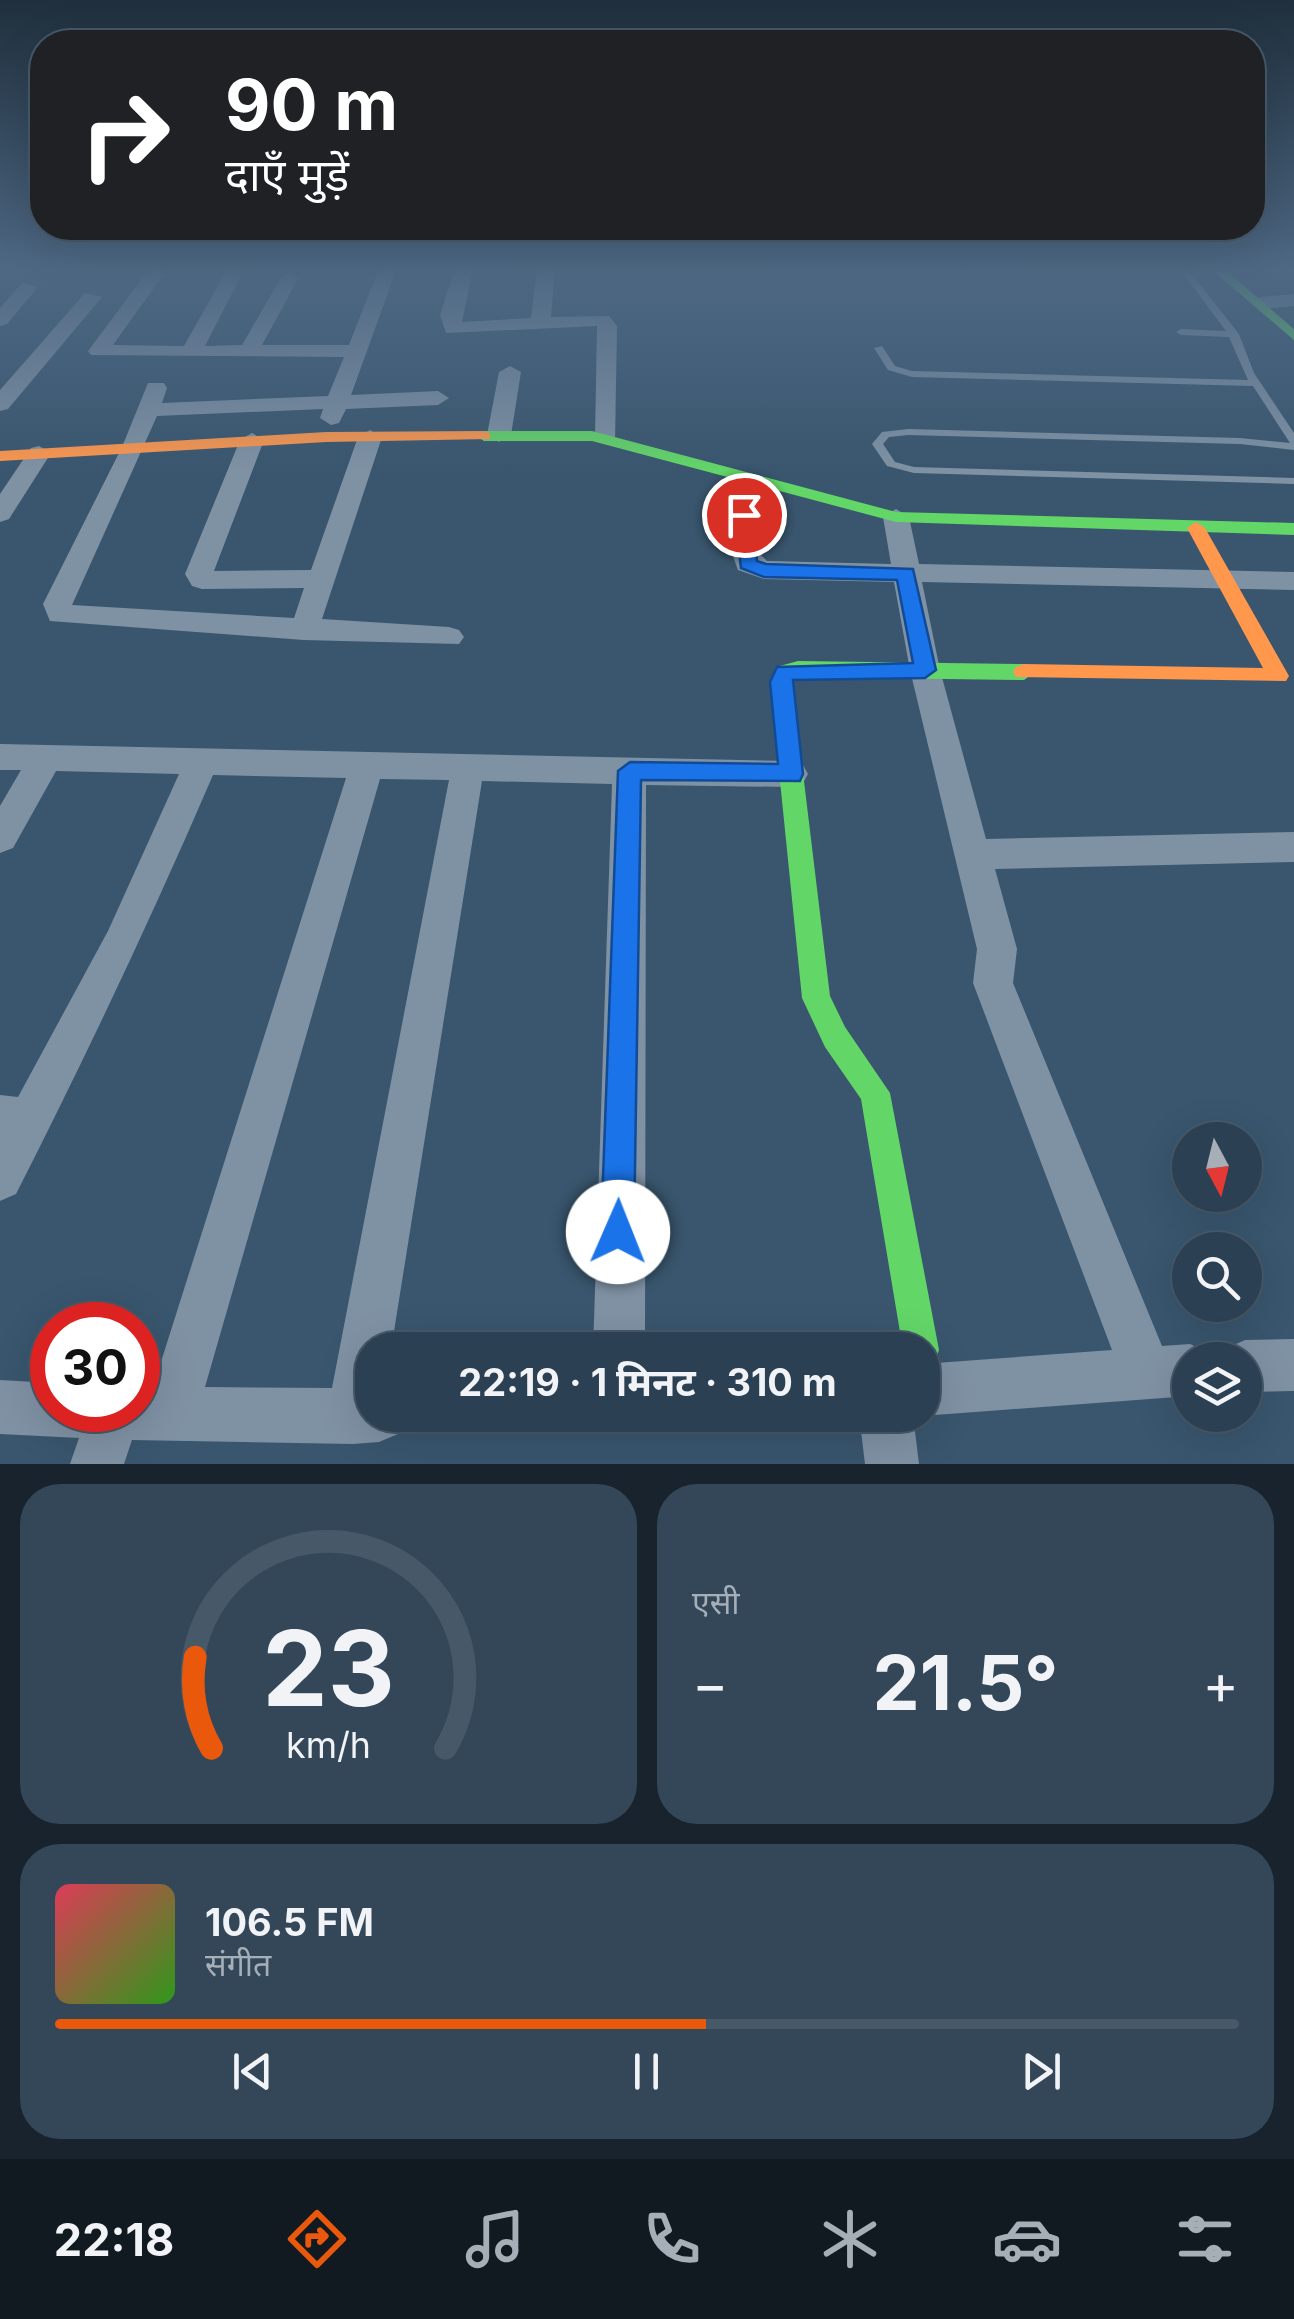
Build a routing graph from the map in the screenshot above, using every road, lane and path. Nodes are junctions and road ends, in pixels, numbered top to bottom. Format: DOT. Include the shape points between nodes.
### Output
graph roads {
  1 [pos="58,336"];
  2 [pos="109,336"];
  3 [pos="199,336"];
  4 [pos="258,336"];
  5 [pos="360,336"];
  6 [pos="607,336"];
  7 [pos="1235,336"];
  8 [pos="1274,336"];
  9 [pos="879,348"];
  10 [pos="98,351"];
  11 [pos="354,351"];
  12 [pos="45,352"];
  13 [pos="190,352"];
  14 [pos="249,352"];
  15 [pos="1294,358"];
  16 [pos="510,372"];
  17 [pos="1255,383"];
  18 [pos="438,398"];
  19 [pos="336,402"];
  20 [pos="0,404"];
  21 [pos="499,435"];
  22 [pos="370,436"];
  23 [pos="326,437"];
  24 [pos="607,438"];
  25 [pos="252,440"];
  26 [pos="1294,444"];
  27 [pos="134,447"];
  28 [pos="39,453"];
  29 [pos="0,456"];
  30 [pos="744,480"];
  31 [pos="1294,481"];
  32 [pos="0,514"];
  33 [pos="896,516"];
  34 [pos="1196,528"];
  35 [pos="1294,529"];
  36 [pos="906,574"];
  37 [pos="319,579"];
  38 [pos="1223,579"];
  39 [pos="1294,581"];
  40 [pos="304,630"];
  41 [pos="449,638"];
  42 [pos="925,670"];
  43 [pos="1290,677"];
  44 [pos="0,757"];
  45 [pos="46,758"];
  46 [pos="202,762"];
  47 [pos="367,765"];
  48 [pos="468,766"];
  49 [pos="630,771"];
  50 [pos="791,774"];
  51 [pos="0,838"];
  52 [pos="1294,847"];
  53 [pos="973,854"];
  54 [pos="15,1119"];
  55 [pos="0,1178"];
  56 [pos="379,1332"];
  57 [pos="618,1332"];
  58 [pos="909,1332"];
  59 [pos="1294,1364"];
  60 [pos="1262,1365"];
  61 [pos="1169,1371"];
  62 [pos="940,1379"];
  63 [pos="0,1408"];
  64 [pos="30,1410"];
  65 [pos="160,1414"];
  66 [pos="170,1414"];
  67 [pos="355,1416"];
  68 [pos="108,1432"];
  69 [pos="901,1432"];
  70 [pos="97,1464"];
  71 [pos="892,1464"];
  1 -- 12 [label="street"];
  2 -- 10 [label="street"];
  3 -- 13 [label="street"];
  4 -- 14 [label="street"];
  5 -- 11 [label="street"];
  6 -- 24 [label="street"];
  7 -- 17 [label="lane"];
  8 -- 15 [label="street"];
  9 -- 17 [label="lane" via="890,368 912,374"];
  10 -- 12 [label="street"];
  10 -- 13 [label="street"];
  11 -- 14 [label="street"];
  11 -- 19 [label="street"];
  12 -- 20 [label="street"];
  13 -- 14 [label="street"];
  16 -- 21 [label="street"];
  17 -- 26 [label="lane"];
  18 -- 19 [label="street"];
  19 -- 23 [label="street"];
  19 -- 27 [label="street" via="152,399"];
  21 -- 22 [label="street"];
  21 -- 24 [label="street"];
  22 -- 23 [label="street"];
  22 -- 37 [label="street"];
  23 -- 25 [label="street"];
  24 -- 30 [label="street"];
  25 -- 27 [label="street"];
  25 -- 37 [label="street" via="199,574 202,580"];
  26 -- 31 [label="lane" via="908,432 886,434 877,444 891,464 914,470"];
  27 -- 28 [label="street"];
  27 -- 40 [label="street" via="58,604 60,614"];
  28 -- 29 [label="street"];
  28 -- 32 [label="street"];
  30 -- 33 [label="street"];
  30 -- 36 [label="street" via="748,564 782,573"];
  33 -- 34 [label="street"];
  33 -- 36 [label="street"];
  34 -- 35 [label="street"];
  34 -- 38 [label="street"];
  36 -- 38 [label="street"];
  36 -- 42 [label="street"];
  37 -- 40 [label="street"];
  38 -- 39 [label="street"];
  38 -- 43 [label="street"];
  40 -- 41 [label="street"];
  42 -- 43 [label="street"];
  42 -- 50 [label="street" via="784,672"];
  42 -- 53 [label="street"];
  44 -- 45 [label="street"];
  45 -- 46 [label="street"];
  45 -- 51 [label="street"];
  46 -- 47 [label="street"];
  46 -- 54 [label="street" via="122,944"];
  47 -- 48 [label="street"];
  47 -- 66 [label="street"];
  48 -- 49 [label="street"];
  48 -- 56 [label="street"];
  49 -- 50 [label="street"];
  49 -- 57 [label="street"];
  50 -- 58 [label="street" via="816,998 826,1031 875,1093"];
  52 -- 53 [label="street"];
  53 -- 61 [label="street" via="996,948 994,984"];
  54 -- 55 [label="street"];
  59 -- 60 [label="street"];
  61 -- 62 [label="street"];
  63 -- 64 [label="street"];
  65 -- 66 [label="street"];
  66 -- 67 [label="street"];
  68 -- 70 [label="street"];
  69 -- 71 [label="street"];
}
